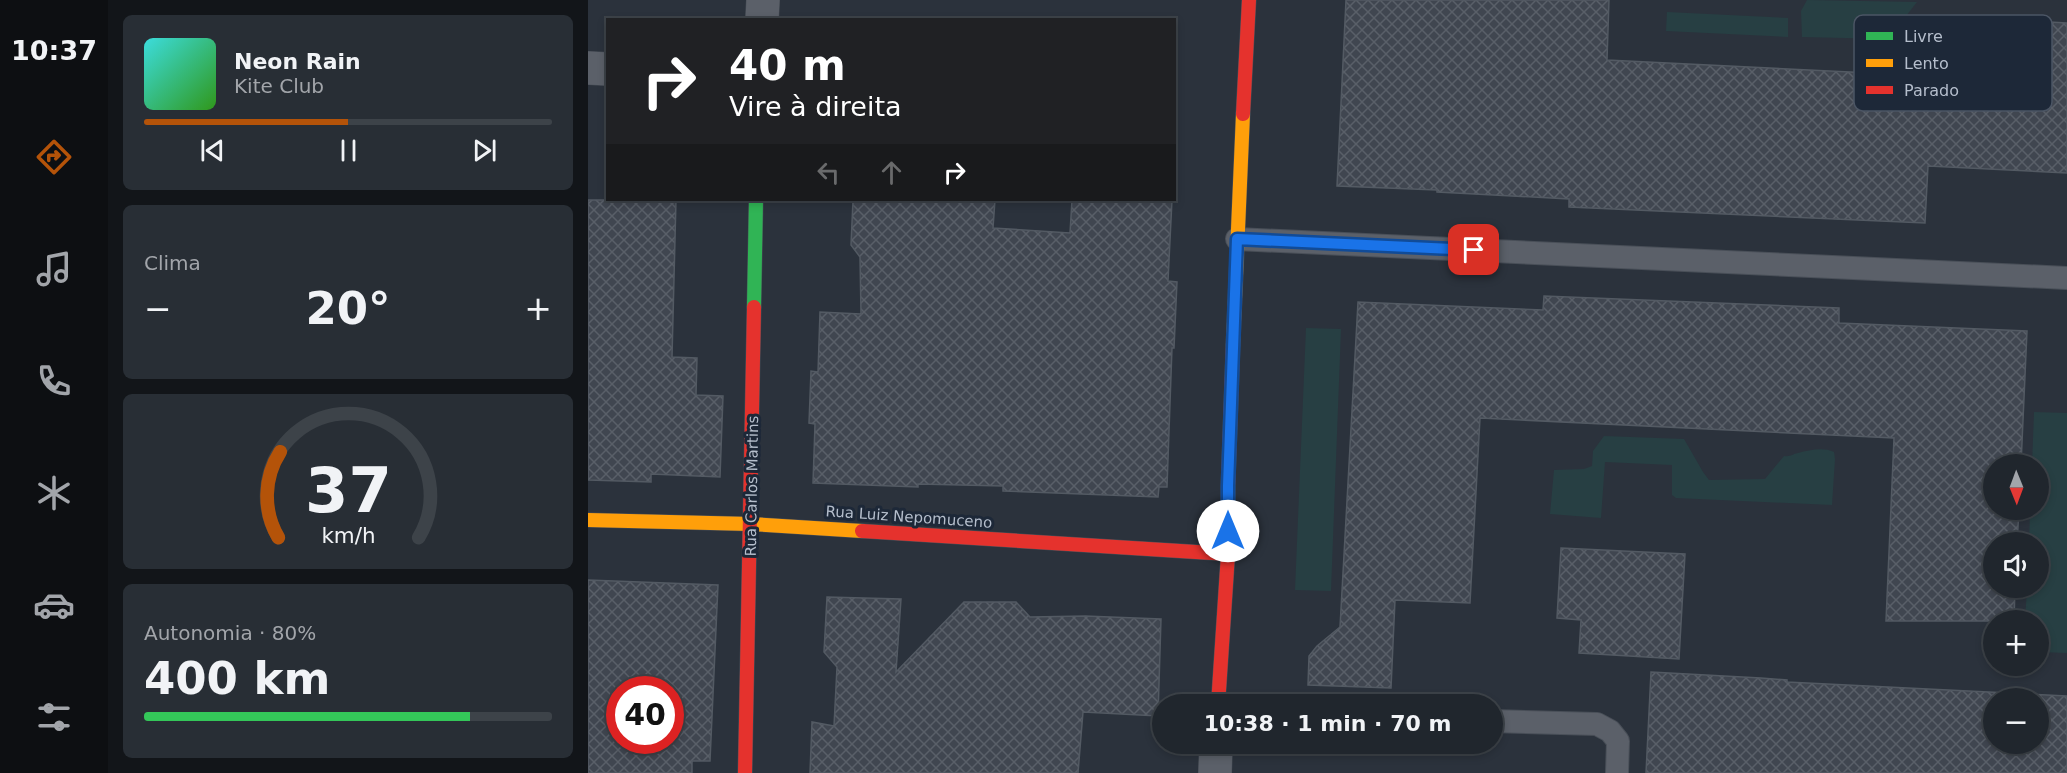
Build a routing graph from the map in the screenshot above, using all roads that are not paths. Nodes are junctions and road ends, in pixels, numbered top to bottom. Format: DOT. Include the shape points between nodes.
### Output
graph roads {
  1 [pos="763,0"];
  2 [pos="1249,0"];
  3 [pos="762,18"];
  4 [pos="588,68"];
  5 [pos="606,69"];
  6 [pos="756,201"];
  7 [pos="1237,239"];
  8 [pos="2067,278"];
  9 [pos="588,520"];
  10 [pos="751,524"];
  11 [pos="1228,554"];
  12 [pos="1219,694"];
  13 [pos="1503,721"];
  14 [pos="1216,754"];
  15 [pos="745,773"];
  16 [pos="1215,773"];
  17 [pos="1617,773"];
  1 -- 3 [label="street"];
  2 -- 7 [label="street"];
  4 -- 5 [label="street"];
  6 -- 10 [label="street, Rua Carlos Martins"];
  7 -- 8 [label="lane"];
  7 -- 11 [label="street"];
  9 -- 10 [label="street, Rua Luiz Nepomuceno"];
  10 -- 11 [label="street, Rua Luiz Nepomuceno"];
  10 -- 15 [label="street, Rua Carlos Martins"];
  11 -- 12 [label="street"];
  13 -- 17 [label="lane" via="1597,724 1611,731 1618,741"];
  14 -- 16 [label="street"];
}
